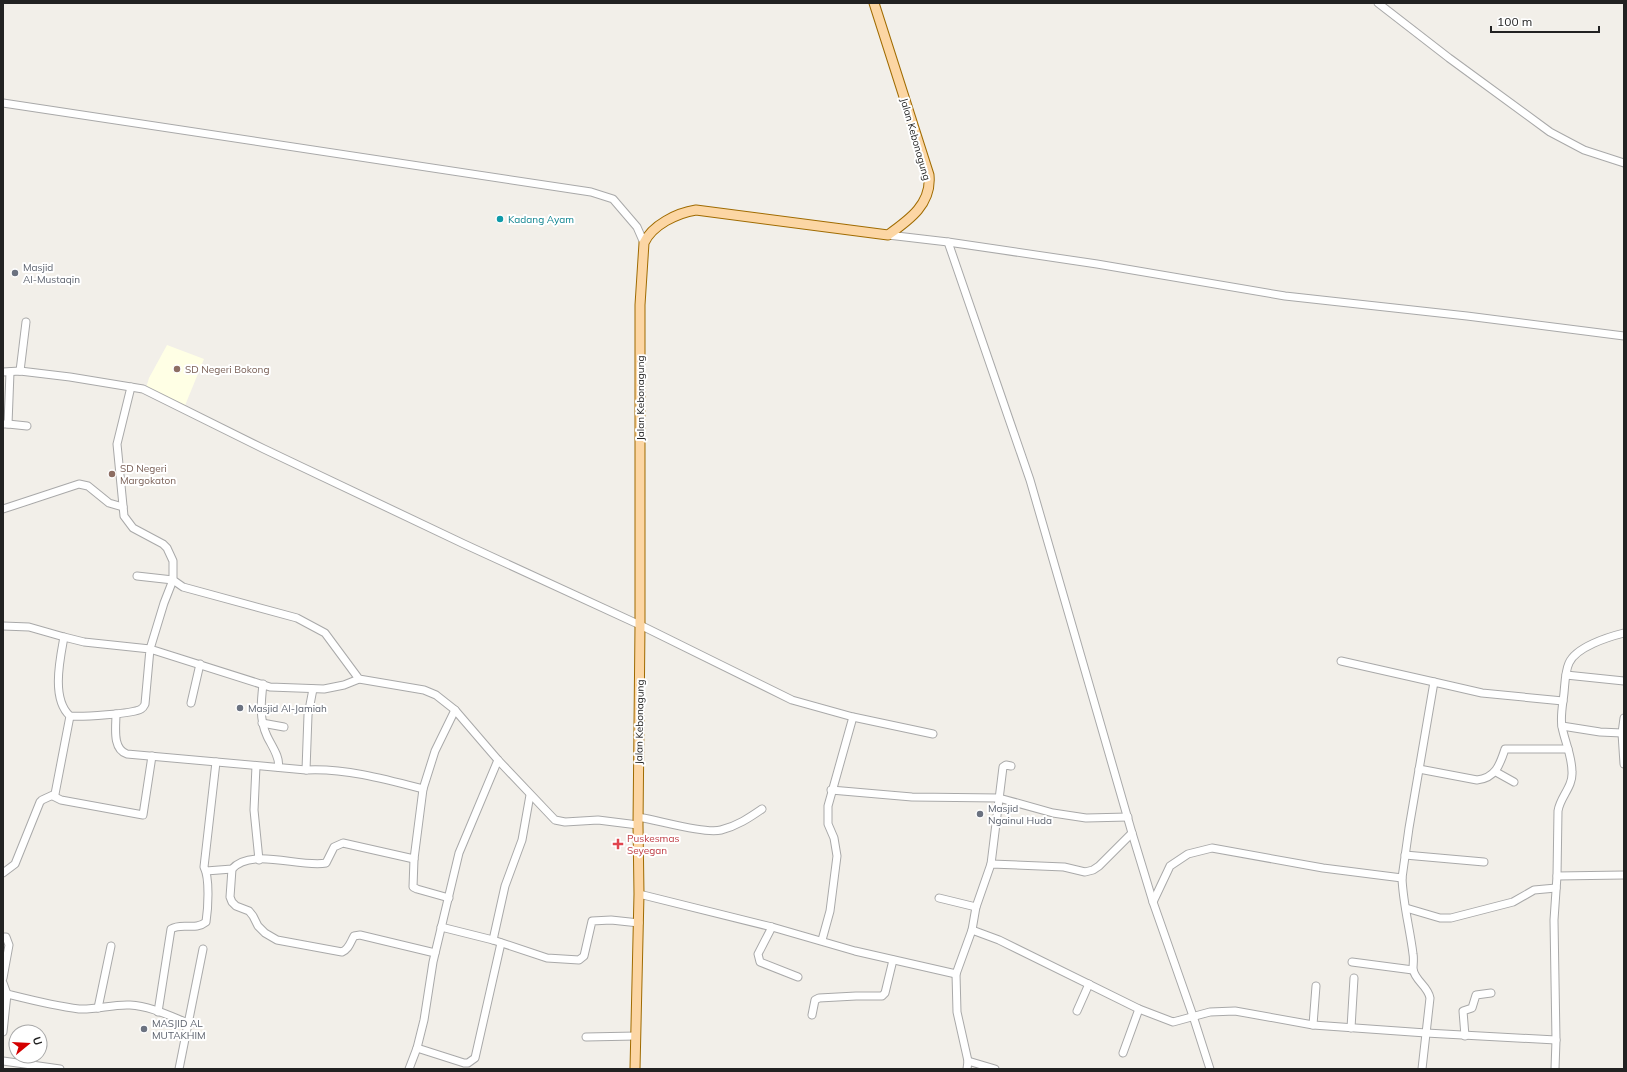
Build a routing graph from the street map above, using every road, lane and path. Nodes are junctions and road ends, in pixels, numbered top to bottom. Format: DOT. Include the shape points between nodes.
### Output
graph roads {
  1 [pos="1378,3"];
  2 [pos="877,6"];
  3 [pos="3,103"];
  4 [pos="1624,163"];
  5 [pos="888,236"];
  6 [pos="948,242"];
  7 [pos="644,243"];
  8 [pos="26,322"];
  9 [pos="1624,336"];
  10 [pos="6,372"];
  11 [pos="20,372"];
  12 [pos="131,387"];
  13 [pos="5,424"];
  14 [pos="27,426"];
  15 [pos="123,507"];
  16 [pos="3,509"];
  17 [pos="137,576"];
  18 [pos="173,580"];
  19 [pos="640,624"];
  20 [pos="3,626"];
  21 [pos="1624,633"];
  22 [pos="64,637"];
  23 [pos="150,649"];
  24 [pos="1341,662"];
  25 [pos="200,664"];
  26 [pos="1566,675"];
  27 [pos="359,679"];
  28 [pos="1624,681"];
  29 [pos="1434,682"];
  30 [pos="263,684"];
  31 [pos="313,689"];
  32 [pos="1563,701"];
  33 [pos="192,704"];
  34 [pos="455,710"];
  35 [pos="116,714"];
  36 [pos="70,716"];
  37 [pos="852,717"];
  38 [pos="1624,718"];
  39 [pos="262,723"];
  40 [pos="1562,726"];
  41 [pos="284,727"];
  42 [pos="1622,733"];
  43 [pos="934,734"];
  44 [pos="1568,749"];
  45 [pos="152,756"];
  46 [pos="498,760"];
  47 [pos="216,762"];
  48 [pos="1624,764"];
  49 [pos="256,766"];
  50 [pos="1011,766"];
  51 [pos="278,768"];
  52 [pos="1419,769"];
  53 [pos="306,770"];
  54 [pos="1496,772"];
  55 [pos="1514,782"];
  56 [pos="423,789"];
  57 [pos="831,790"];
  58 [pos="530,795"];
  59 [pos="53,796"];
  60 [pos="999,798"];
  61 [pos="762,809"];
  62 [pos="1128,817"];
  63 [pos="638,821"];
  64 [pos="1132,833"];
  65 [pos="1405,855"];
  66 [pos="414,859"];
  67 [pos="259,860"];
  68 [pos="1484,862"];
  69 [pos="991,864"];
  70 [pos="232,869"];
  71 [pos="206,871"];
  72 [pos="3,873"];
  73 [pos="1624,875"];
  74 [pos="1557,876"];
  75 [pos="1402,878"];
  76 [pos="1556,888"];
  77 [pos="639,894"];
  78 [pos="449,898"];
  79 [pos="939,898"];
  80 [pos="1153,902"];
  81 [pos="976,907"];
  82 [pos="1406,908"];
  83 [pos="639,923"];
  84 [pos="441,927"];
  85 [pos="772,927"];
  86 [pos="972,930"];
  87 [pos="3,937"];
  88 [pos="493,940"];
  89 [pos="822,940"];
  90 [pos="501,943"];
  91 [pos="111,946"];
  92 [pos="203,949"];
  93 [pos="435,953"];
  94 [pos="893,960"];
  95 [pos="1352,962"];
  96 [pos="1413,970"];
  97 [pos="956,974"];
  98 [pos="798,977"];
  99 [pos="3,978"];
  100 [pos="1354,978"];
  101 [pos="3,983"];
  102 [pos="1089,984"];
  103 [pos="1316,986"];
  104 [pos="1491,993"];
  105 [pos="7,994"];
  106 [pos="98,1008"];
  107 [pos="1139,1008"];
  108 [pos="1077,1011"];
  109 [pos="158,1012"];
  110 [pos="812,1015"];
  111 [pos="1193,1016"];
  112 [pos="188,1023"];
  113 [pos="1313,1025"];
  114 [pos="1351,1028"];
  115 [pos="3,1032"];
  116 [pos="1426,1034"];
  117 [pos="636,1036"];
  118 [pos="1465,1036"];
  119 [pos="586,1037"];
  120 [pos="1556,1040"];
  121 [pos="417,1048"];
  122 [pos="1123,1053"];
  123 [pos="3,1061"];
  124 [pos="968,1061"];
  125 [pos="60,1069"];
  126 [pos="179,1069"];
  127 [pos="409,1069"];
  128 [pos="635,1069"];
  129 [pos="967,1069"];
  130 [pos="995,1069"];
  131 [pos="1210,1069"];
  132 [pos="1422,1069"];
  133 [pos="1555,1069"];
  1 -- 4 [label="street" via="1550,132 1584,150"];
  2 -- 5 [label="main road, Jalan Kebonagung" via="930,183 916,213"];
  3 -- 7 [label="street" via="591,192 613,199 637,228"];
  5 -- 6 [label="street"];
  5 -- 7 [label="main road" via="700,210 686,211 661,224"];
  6 -- 9 [label="street" via="1285,296"];
  6 -- 62 [label="street" via="1030,480"];
  7 -- 19 [label="main road, Jalan Kebonagung" via="640,305"];
  8 -- 11 [label="street"];
  10 -- 11 [label="street"];
  10 -- 13 [label="street"];
  11 -- 12 [label="street"];
  12 -- 15 [label="street" via="117,444"];
  12 -- 19 [label="street" via="143,389 464,544"];
  13 -- 14 [label="street"];
  15 -- 16 [label="street" via="109,503 88,486 78,484"];
  15 -- 18 [label="street" via="126,520 133,528 167,548 173,561"];
  17 -- 18 [label="street"];
  18 -- 23 [label="street"];
  18 -- 27 [label="street" via="183,587 297,618 325,633"];
  19 -- 37 [label="street" via="792,700"];
  19 -- 63 [label="main road, Jalan Kebonagung"];
  20 -- 22 [label="street" via="29,627"];
  21 -- 26 [label="street" via="1602,639 1573,655"];
  22 -- 23 [label="street" via="84,642"];
  22 -- 36 [label="street" via="60,694 61,704"];
  23 -- 25 [label="street"];
  23 -- 35 [label="street" via="145,704 141,709"];
  24 -- 29 [label="street"];
  25 -- 30 [label="street"];
  25 -- 33 [label="street"];
  26 -- 28 [label="street"];
  26 -- 32 [label="street"];
  27 -- 31 [label="street" via="344,685"];
  27 -- 34 [label="street" via="430,692"];
  29 -- 32 [label="street" via="1482,693"];
  29 -- 52 [label="street"];
  30 -- 31 [label="street" via="270,687"];
  30 -- 39 [label="street"];
  31 -- 53 [label="street" via="308,715"];
  32 -- 40 [label="street"];
  34 -- 46 [label="street"];
  34 -- 56 [label="street" via="435,751"];
  35 -- 36 [label="street"];
  35 -- 45 [label="street" via="119,750 127,754"];
  36 -- 59 [label="street" via="58,786"];
  37 -- 43 [label="street"];
  37 -- 57 [label="street"];
  38 -- 42 [label="street"];
  39 -- 41 [label="street"];
  39 -- 51 [label="street" via="276,753"];
  40 -- 42 [label="street"];
  40 -- 44 [label="street"];
  42 -- 48 [label="street"];
  44 -- 54 [label="street" via="1506,745"];
  44 -- 74 [label="street" via="1572,779 1558,811"];
  45 -- 47 [label="street"];
  45 -- 59 [label="street" via="143,814 61,800"];
  46 -- 58 [label="street"];
  46 -- 78 [label="street" via="459,853"];
  47 -- 49 [label="street"];
  47 -- 71 [label="street" via="204,867"];
  49 -- 51 [label="street"];
  49 -- 67 [label="street" via="254,810"];
  50 -- 60 [label="street" via="1004,767"];
  51 -- 53 [label="street"];
  52 -- 54 [label="street" via="1477,780"];
  52 -- 65 [label="street"];
  53 -- 56 [label="street" via="326,770 374,777"];
  54 -- 55 [label="street"];
  56 -- 66 [label="street"];
  57 -- 60 [label="street" via="912,797"];
  57 -- 89 [label="street" via="828,824 837,856 830,911"];
  58 -- 63 [label="street" via="560,822"];
  58 -- 88 [label="street" via="522,840 505,886"];
  59 -- 72 [label="street" via="40,802 15,864"];
  60 -- 62 [label="street" via="1053,813 1086,818"];
  60 -- 69 [label="street"];
  61 -- 63 [label="street" via="747,820 719,830"];
  62 -- 64 [label="street"];
  63 -- 77 [label="main road, Jalan Kebonagung"];
  64 -- 69 [label="street" via="1099,866 1085,872 1064,867"];
  64 -- 80 [label="street"];
  65 -- 68 [label="street"];
  65 -- 75 [label="street"];
  66 -- 67 [label="street" via="343,843 334,847 326,863"];
  66 -- 78 [label="street" via="413,887"];
  67 -- 70 [label="street" via="241,862"];
  69 -- 81 [label="street"];
  70 -- 71 [label="street"];
  70 -- 93 [label="street" via="232,902 249,911 258,926 276,940 342,952 350,946 354,936 360,934"];
  71 -- 109 [label="street" via="206,922 196,928 181,926 171,929"];
  73 -- 74 [label="street"];
  74 -- 76 [label="street"];
  75 -- 80 [label="street" via="1323,868 1212,848 1188,854 1170,866"];
  75 -- 82 [label="street"];
  76 -- 82 [label="street" via="1530,892 1513,902 1451,918 1440,918"];
  76 -- 120 [label="street"];
  77 -- 83 [label="main road, Jalan Kebonagung"];
  77 -- 85 [label="street"];
  78 -- 84 [label="street"];
  79 -- 81 [label="street"];
  80 -- 111 [label="street"];
  81 -- 86 [label="street"];
  82 -- 96 [label="street"];
  83 -- 90 [label="street" via="592,921 586,953 579,960 547,958"];
  83 -- 117 [label="main road, Jalan Kebonagung"];
  84 -- 88 [label="street"];
  84 -- 93 [label="street"];
  85 -- 89 [label="street"];
  85 -- 98 [label="street" via="758,954 760,962"];
  86 -- 97 [label="street"];
  86 -- 102 [label="street" via="999,940"];
  87 -- 99 [label="street" via="6,937 9,945"];
  88 -- 90 [label="street"];
  89 -- 94 [label="street"];
  90 -- 121 [label="street" via="475,1058 464,1063"];
  91 -- 106 [label="street"];
  92 -- 112 [label="street"];
  93 -- 121 [label="street"];
  94 -- 97 [label="street"];
  94 -- 110 [label="street" via="882,996 819,998 815,1000"];
  95 -- 96 [label="street"];
  96 -- 116 [label="street" via="1429,994"];
  97 -- 124 [label="street" via="956,1012"];
  100 -- 114 [label="street"];
  101 -- 105 [label="street"];
  102 -- 107 [label="street"];
  102 -- 108 [label="street"];
  103 -- 113 [label="street"];
  104 -- 118 [label="street" via="1476,995 1472,1008 1463,1011"];
  105 -- 106 [label="street" via="66,1007"];
  105 -- 115 [label="street"];
  106 -- 109 [label="street" via="132,1005"];
  107 -- 111 [label="street" via="1173,1022"];
  107 -- 122 [label="street"];
  109 -- 112 [label="street"];
  111 -- 113 [label="street" via="1235,1011"];
  111 -- 131 [label="street"];
  112 -- 126 [label="street"];
  113 -- 114 [label="street"];
  114 -- 116 [label="street"];
  116 -- 118 [label="street"];
  116 -- 132 [label="street"];
  117 -- 119 [label="street"];
  117 -- 128 [label="main road, Jalan Kebonagung"];
  118 -- 120 [label="street"];
  120 -- 133 [label="street"];
  121 -- 127 [label="street"];
  123 -- 125 [label="street"];
  124 -- 129 [label="street"];
  124 -- 130 [label="street"];
}
